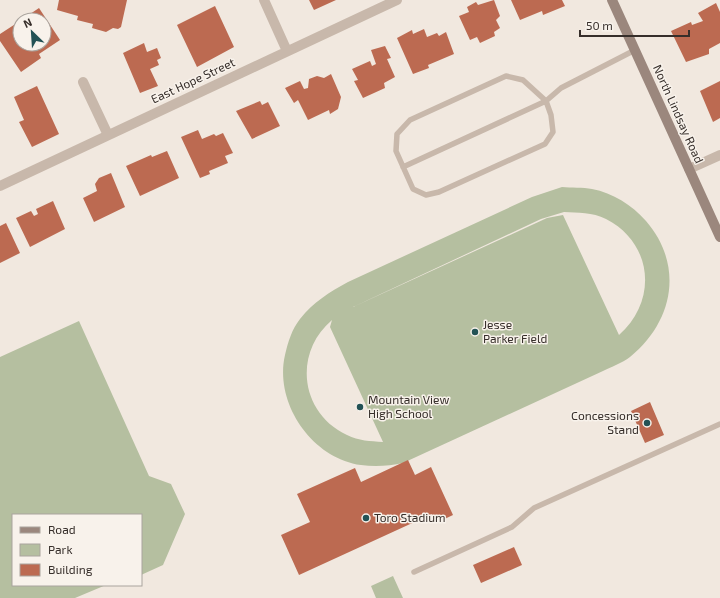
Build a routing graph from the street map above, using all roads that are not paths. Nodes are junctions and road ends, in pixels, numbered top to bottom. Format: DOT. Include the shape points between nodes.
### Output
graph roads {
  1 [pos="264,0"];
  2 [pos="397,0"];
  3 [pos="613,0"];
  4 [pos="635,50"];
  5 [pos="287,51"];
  6 [pos="83,82"];
  7 [pos="546,101"];
  8 [pos="108,135"];
  9 [pos="720,155"];
  10 [pos="403,167"];
  11 [pos="689,169"];
  12 [pos="0,186"];
  13 [pos="720,237"];
  14 [pos="720,424"];
  15 [pos="414,572"];
  1 -- 5 [label="street"];
  2 -- 5 [label="street, East Hope Street"];
  3 -- 4 [label="main road, North Lindsay Road"];
  4 -- 7 [label="lane" via="561,88"];
  4 -- 11 [label="main road, North Lindsay Road"];
  5 -- 8 [label="street, East Hope Street"];
  6 -- 8 [label="street"];
  7 -- 10 [label="lane"];
  7 -- 10 [label="lane" via="523,80 506,76 410,120 397,134 396,151"];
  7 -- 10 [label="lane" via="551,115 552,132 545,144 439,192 426,195 413,189"];
  8 -- 12 [label="street, East Hope Street"];
  9 -- 11 [label="street"];
  11 -- 13 [label="main road, North Lindsay Road"];
  14 -- 15 [label="lane" via="534,508 512,527"];
}
